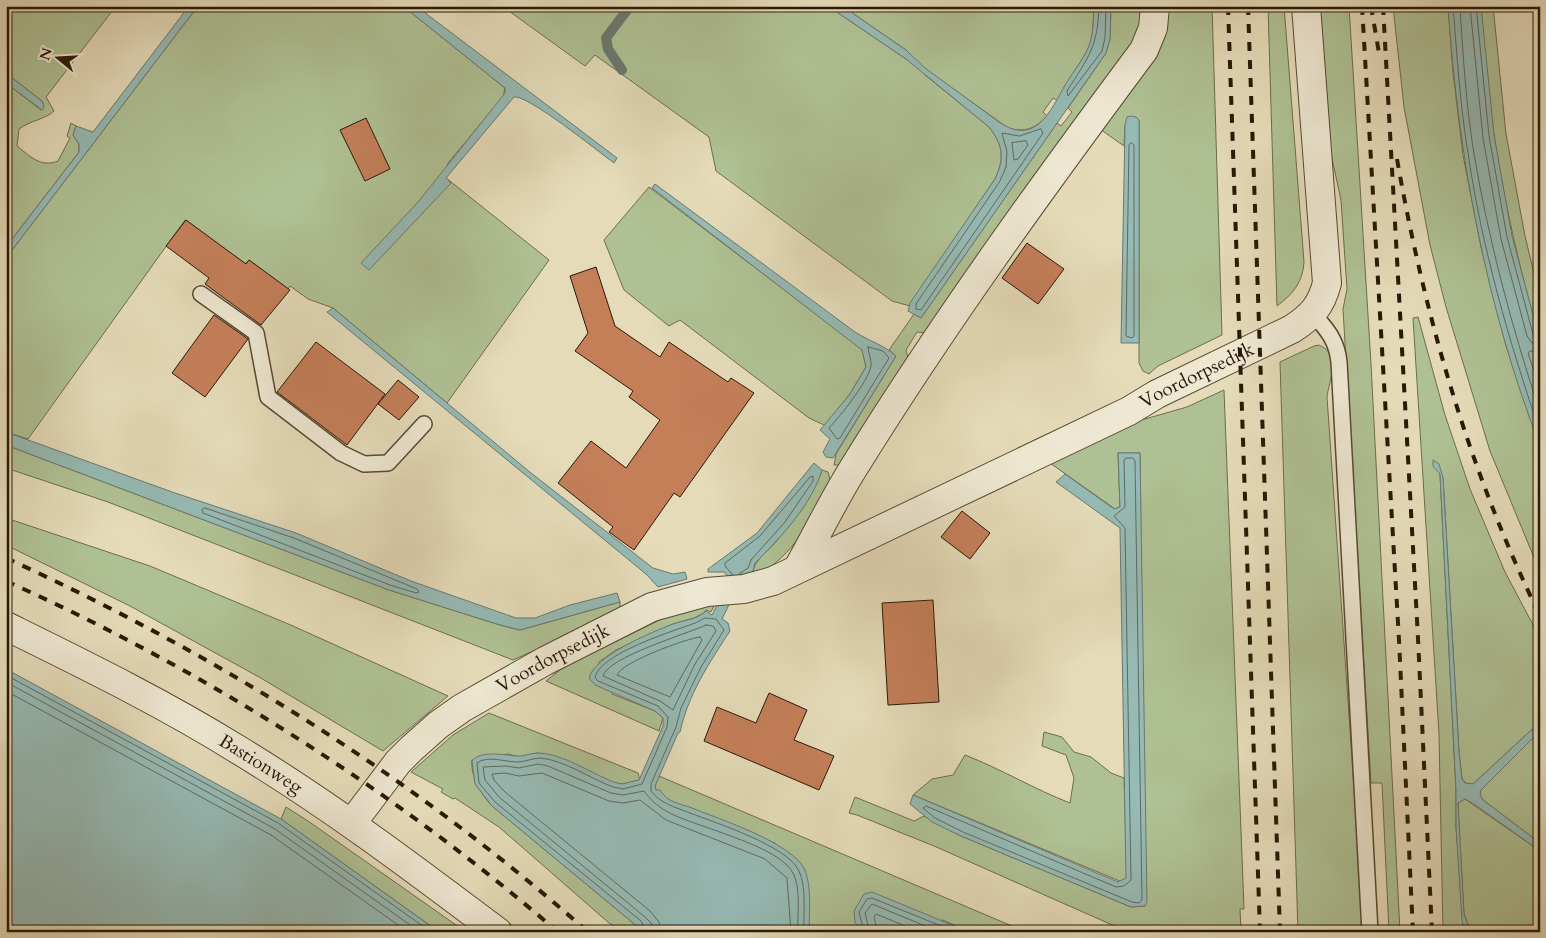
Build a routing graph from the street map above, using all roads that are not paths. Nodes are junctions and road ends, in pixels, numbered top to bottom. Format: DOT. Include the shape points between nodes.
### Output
graph roads {
  1 [pos="1156,6"];
  2 [pos="1306,6"];
  3 [pos="201,294"];
  4 [pos="1313,314"];
  5 [pos="424,424"];
  6 [pos="798,568"];
  7 [pos="6,626"];
  8 [pos="352,823"];
  9 [pos="498,932"];
  10 [pos="1370,932"];
  1 -- 6 [label="street" via="1153,28 1144,50 1040,190 906,387 850,474"];
  2 -- 4 [label="street, Voordorpsedijk" via="1327,260 1324,297"];
  3 -- 5 [label="lane" via="256,333 268,398 340,453 364,464 388,463"];
  4 -- 6 [label="street, Voordorpsedijk" via="1292,329 1165,390 1129,411"];
  4 -- 10 [label="lane" via="1338,348"];
  6 -- 8 [label="street, Voordorpsedijk" via="773,581 707,592 652,607 545,661 452,715 424,737 398,762"];
  7 -- 8 [label="street, Bastionweg" via="133,688 238,749"];
  8 -- 9 [label="street, Bastionweg"];
}
